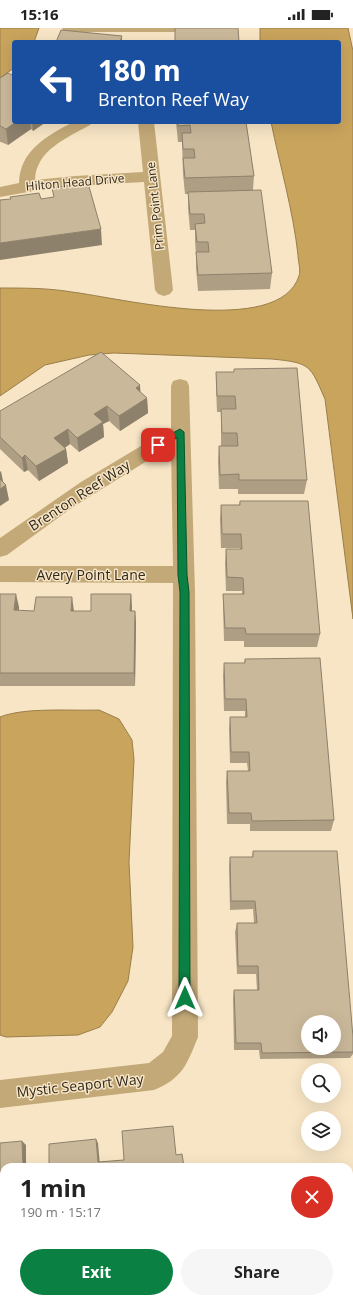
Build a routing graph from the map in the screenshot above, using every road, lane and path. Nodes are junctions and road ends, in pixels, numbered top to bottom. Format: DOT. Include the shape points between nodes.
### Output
graph roads {
  1 [pos="69,28"];
  2 [pos="228,28"];
  3 [pos="148,35"];
  4 [pos="82,124"];
  5 [pos="146,124"];
  6 [pos="151,177"];
  7 [pos="27,185"];
  8 [pos="0,192"];
  9 [pos="164,290"];
  10 [pos="180,386"];
  11 [pos="180,432"];
  12 [pos="0,549"];
  13 [pos="0,574"];
  14 [pos="182,575"];
  15 [pos="0,1094"];
  1 -- 3 [label="street"];
  2 -- 3 [label="street"];
  4 -- 7 [label="street" via="41,149 32,158 27,169"];
  5 -- 6 [label="street, Prim Point Lane"];
  6 -- 7 [label="street, Hilton Head Drive"];
  6 -- 9 [label="street, Prim Point Lane"];
  7 -- 8 [label="street, Hilton Head Drive"];
  10 -- 11 [label="street, Mystic Seaport Way"];
  11 -- 12 [label="street, Brenton Reef Way" via="123,464"];
  11 -- 14 [label="street, Mystic Seaport Way"];
  13 -- 14 [label="street, Avery Point Lane"];
  14 -- 15 [label="street, Mystic Seaport Way" via="185,1037 173,1062 154,1076"];
}
